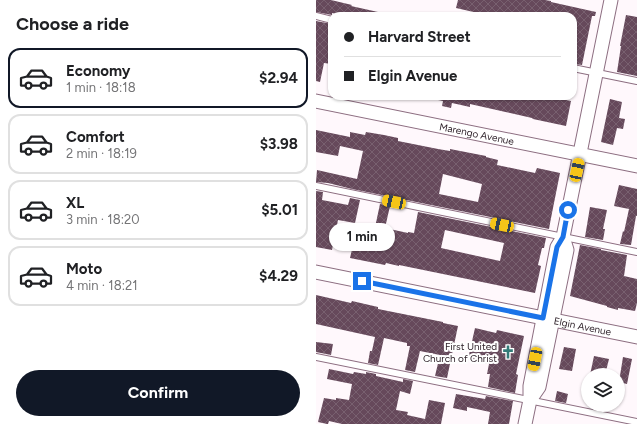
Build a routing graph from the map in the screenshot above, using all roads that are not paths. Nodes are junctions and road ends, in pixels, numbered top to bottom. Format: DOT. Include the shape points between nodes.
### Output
graph roads {
  1 [pos="611,0"];
  2 [pos="316,16"];
  3 [pos="328,19"];
  4 [pos="577,69"];
  5 [pos="596,73"];
  6 [pos="637,81"];
  7 [pos="316,101"];
  8 [pos="580,154"];
  9 [pos="637,166"];
  10 [pos="316,186"];
  11 [pos="563,237"];
  12 [pos="637,252"];
  13 [pos="316,272"];
  14 [pos="548,319"];
  15 [pos="637,337"];
  16 [pos="316,357"];
  17 [pos="530,400"];
  18 [pos="637,422"];
  19 [pos="525,424"];
  1 -- 5 [label="street"];
  2 -- 3 [label="lane"];
  4 -- 5 [label="lane"];
  5 -- 6 [label="lane"];
  5 -- 8 [label="street"];
  7 -- 8 [label="street, Marengo Avenue"];
  8 -- 9 [label="street, Marengo Avenue"];
  8 -- 11 [label="street"];
  10 -- 11 [label="lane"];
  11 -- 12 [label="lane"];
  11 -- 14 [label="street" via="557,247"];
  13 -- 14 [label="street, Elgin Avenue"];
  14 -- 15 [label="street, Elgin Avenue"];
  14 -- 17 [label="street" via="539,387"];
  16 -- 17 [label="lane"];
  17 -- 18 [label="lane"];
  17 -- 19 [label="street"];
}
